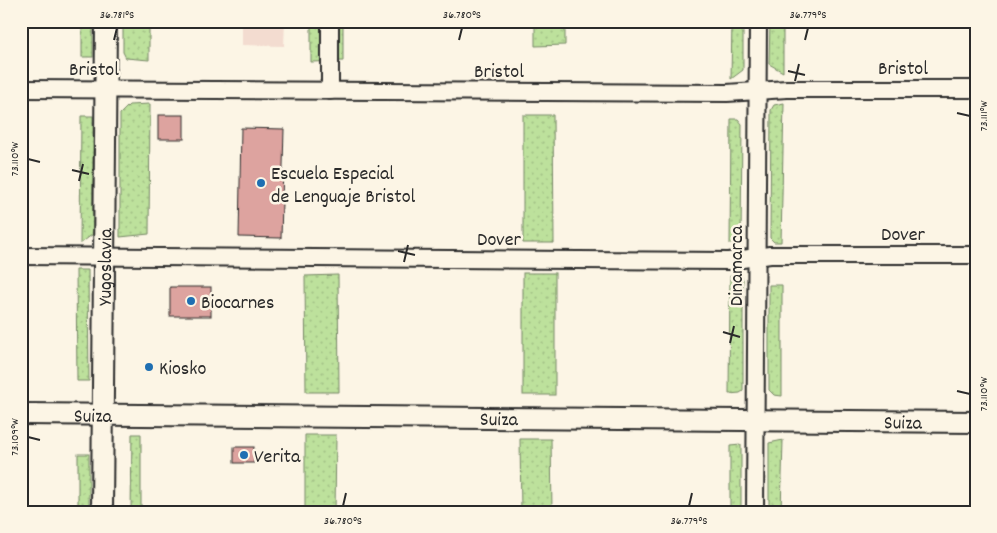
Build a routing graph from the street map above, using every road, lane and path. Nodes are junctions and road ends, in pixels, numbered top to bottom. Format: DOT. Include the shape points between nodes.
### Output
graph roads {
  1 [pos="106,21"];
  2 [pos="330,21"];
  3 [pos="758,21"];
  4 [pos="21,89"];
  5 [pos="106,89"];
  6 [pos="976,89"];
  7 [pos="330,91"];
  8 [pos="758,91"];
  9 [pos="976,255"];
  10 [pos="21,256"];
  11 [pos="756,256"];
  12 [pos="104,257"];
  13 [pos="21,414"];
  14 [pos="103,415"];
  15 [pos="755,420"];
  16 [pos="976,422"];
  17 [pos="102,512"];
  18 [pos="755,512"];
  1 -- 5 [label="street, Yugoslavia"];
  2 -- 7 [label="street"];
  3 -- 8 [label="street, Dinamarca"];
  4 -- 5 [label="street, Bristol"];
  5 -- 7 [label="street, Bristol"];
  5 -- 12 [label="street, Yugoslavia"];
  6 -- 8 [label="street, Bristol"];
  7 -- 8 [label="street, Bristol"];
  8 -- 11 [label="street, Dinamarca"];
  9 -- 11 [label="street, Dover"];
  10 -- 12 [label="street, Dover"];
  11 -- 12 [label="street, Dover" via="729,261"];
  11 -- 15 [label="street, Dinamarca"];
  12 -- 14 [label="street, Yugoslavia"];
  13 -- 14 [label="street, Suiza"];
  14 -- 15 [label="street, Suiza"];
  14 -- 17 [label="street, Yugoslavia"];
  15 -- 16 [label="street, Suiza"];
  15 -- 18 [label="street, Dinamarca"];
}
